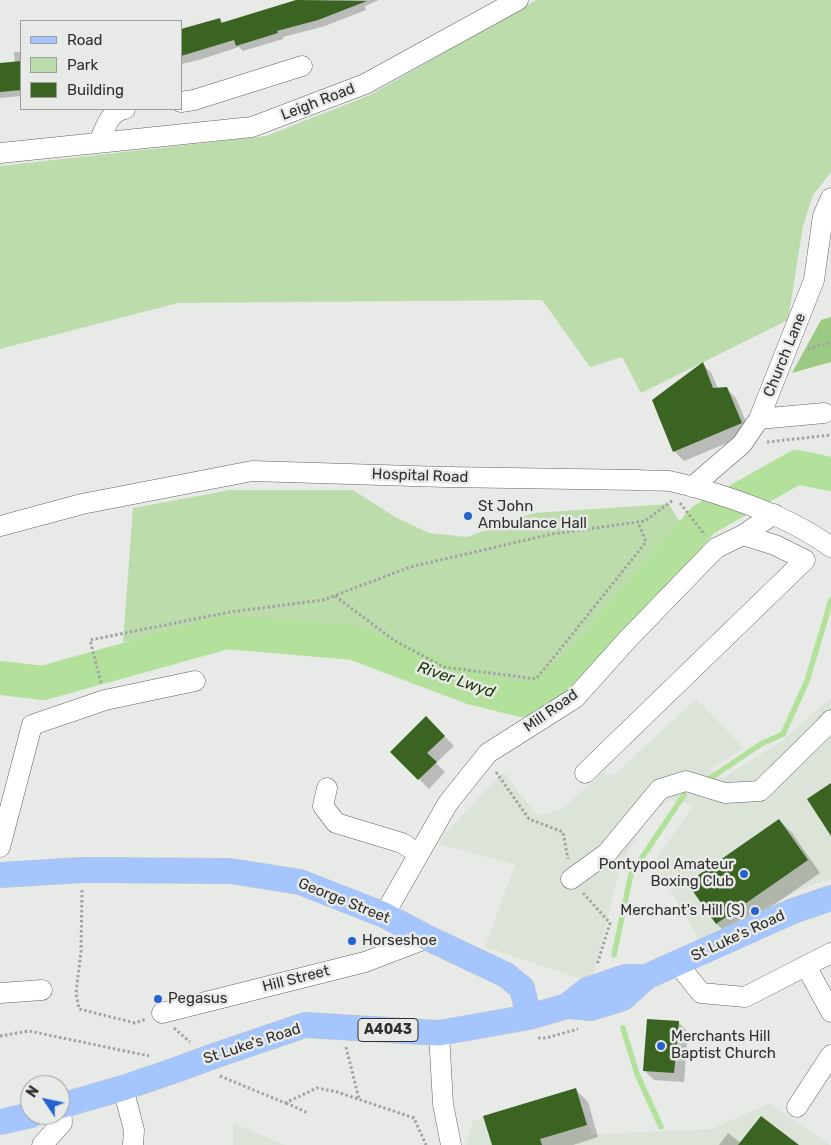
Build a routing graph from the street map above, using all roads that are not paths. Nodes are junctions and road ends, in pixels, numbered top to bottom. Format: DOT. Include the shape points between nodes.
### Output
graph roads {
  1 [pos="518,0"];
  2 [pos="302,66"];
  3 [pos="182,102"];
  4 [pos="118,110"];
  5 [pos="99,142"];
  6 [pos="0,153"];
  7 [pos="831,198"];
  8 [pos="824,413"];
  9 [pos="759,419"];
  10 [pos="699,489"];
  11 [pos="774,514"];
  12 [pos="0,526"];
  13 [pos="743,535"];
  14 [pos="831,547"];
  15 [pos="195,681"];
  16 [pos="831,720"];
  17 [pos="585,772"];
  18 [pos="327,788"];
  19 [pos="7,794"];
  20 [pos="0,847"];
  21 [pos="419,854"];
  22 [pos="0,875"];
  23 [pos="571,879"];
  24 [pos="831,898"];
  25 [pos="384,915"];
  26 [pos="428,938"];
  27 [pos="831,953"];
  28 [pos="678,964"];
  29 [pos="806,966"];
  30 [pos="42,990"];
  31 [pos="0,992"];
  32 [pos="831,1012"];
  33 [pos="162,1013"];
  34 [pos="530,1028"];
  35 [pos="439,1033"];
  36 [pos="831,1055"];
  37 [pos="123,1088"];
  38 [pos="70,1103"];
  39 [pos="797,1107"];
  40 [pos="20,1117"];
  41 [pos="0,1122"];
  42 [pos="60,1125"];
  43 [pos="42,1145"];
  44 [pos="133,1145"];
  45 [pos="451,1145"];
  1 -- 5 [label="street, Leigh Road" via="365,84 252,127"];
  2 -- 3 [label="street"];
  4 -- 5 [label="street" via="108,120"];
  5 -- 6 [label="street, Leigh Road"];
  7 -- 9 [label="street, Church Lane" via="823,216 814,280"];
  8 -- 9 [label="street"];
  9 -- 10 [label="street, Church Lane" via="742,444"];
  10 -- 11 [label="street, Hospital Road"];
  10 -- 12 [label="street, Hospital Road" via="668,481 252,471 82,504"];
  11 -- 13 [label="street, Mill Road"];
  11 -- 14 [label="street, Hospital Road" via="812,533"];
  13 -- 17 [label="street" via="775,545 805,560"];
  13 -- 21 [label="street, Mill Road" via="716,548 575,698 488,753 448,803"];
  15 -- 19 [label="street" via="105,700 32,725"];
  16 -- 23 [label="street" via="760,791 725,793 686,781 660,789 607,853"];
  18 -- 21 [label="street" via="323,806 336,823 402,843"];
  19 -- 20 [label="street"];
  21 -- 25 [label="street, Mill Road"];
  22 -- 25 [label="main road, George Street" via="82,870 238,872 300,882"];
  24 -- 28 [label="main road, St Luke's Road / A4043" via="793,911"];
  25 -- 26 [label="main road, George Street"];
  26 -- 33 [label="street, Hill Street" via="365,962"];
  26 -- 34 [label="main road, George Street" via="506,975 522,988"];
  27 -- 29 [label="street"];
  28 -- 29 [label="street" via="701,993 745,997"];
  28 -- 34 [label="main road, St Luke's Road / A4043" via="646,977 623,998 591,1008 567,1006"];
  29 -- 32 [label="street"];
  30 -- 31 [label="street"];
  34 -- 35 [label="main road, St Luke's Road / A4043"];
  35 -- 37 [label="main road, St Luke's Road / A4043, bridge" via="305,1026"];
  35 -- 45 [label="street" via="443,1104"];
  36 -- 39 [label="street"];
  37 -- 38 [label="main road, St Luke's Road / A4043"];
  37 -- 44 [label="street" via="134,1130"];
  40 -- 41 [label="main road"];
  42 -- 43 [label="street"];
}
